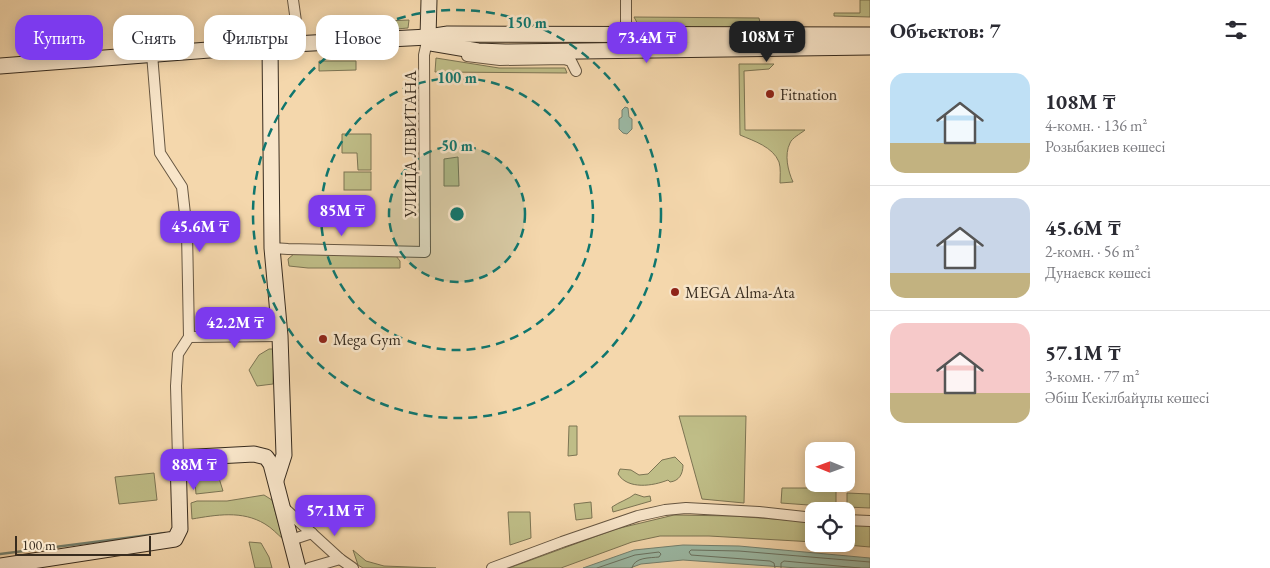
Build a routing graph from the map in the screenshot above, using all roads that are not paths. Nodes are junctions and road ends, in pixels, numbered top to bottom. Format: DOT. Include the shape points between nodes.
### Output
graph roads {
  1 [pos="293,0"];
  2 [pos="429,0"];
  3 [pos="626,0"];
  4 [pos="295,15"];
  5 [pos="626,35"];
  6 [pos="870,35"];
  7 [pos="430,40"];
  8 [pos="306,44"];
  9 [pos="870,47"];
  10 [pos="113,57"];
  11 [pos="152,60"];
  12 [pos="270,60"];
  13 [pos="0,66"];
  14 [pos="576,71"];
  15 [pos="272,248"];
  16 [pos="280,336"];
  17 [pos="190,337"];
  18 [pos="178,458"];
  19 [pos="276,480"];
  20 [pos="281,505"];
  21 [pos="805,517"];
  22 [pos="855,520"];
  23 [pos="870,521"];
  24 [pos="312,532"];
  25 [pos="291,540"];
  26 [pos="340,559"];
  27 [pos="0,566"];
  28 [pos="298,568"];
  29 [pos="309,568"];
  30 [pos="353,568"];
  31 [pos="492,568"];
  1 -- 4 [label="street"];
  2 -- 7 [label="main road"];
  3 -- 5 [label="street"];
  5 -- 6 [label="main road"];
  5 -- 7 [label="main road" via="448,34"];
  7 -- 8 [label="main road"];
  7 -- 9 [label="main road" via="478,51 505,52"];
  7 -- 14 [label="street" via="460,54 482,59 564,59 571,61"];
  7 -- 15 [label="street, УЛИЦА ЛЕВИТАНА" via="424,55 425,252"];
  10 -- 13 [label="main road"];
  11 -- 17 [label="street" via="160,153 182,188"];
  12 -- 15 [label="main road"];
  15 -- 16 [label="main road"];
  16 -- 17 [label="street"];
  16 -- 19 [label="main road" via="284,455"];
  17 -- 18 [label="street" via="178,354"];
  18 -- 19 [label="main road" via="254,454 266,457"];
  18 -- 27 [label="main road" via="180,529 175,539"];
  19 -- 20 [label="main road"];
  20 -- 24 [label="street"];
  20 -- 25 [label="main road"];
  21 -- 31 [label="street" via="686,508 665,510 638,516"];
  22 -- 23 [label="street"];
  24 -- 25 [label="street"];
  24 -- 26 [label="street"];
  25 -- 28 [label="main road"];
  26 -- 29 [label="street"];
  26 -- 30 [label="street"];
}
